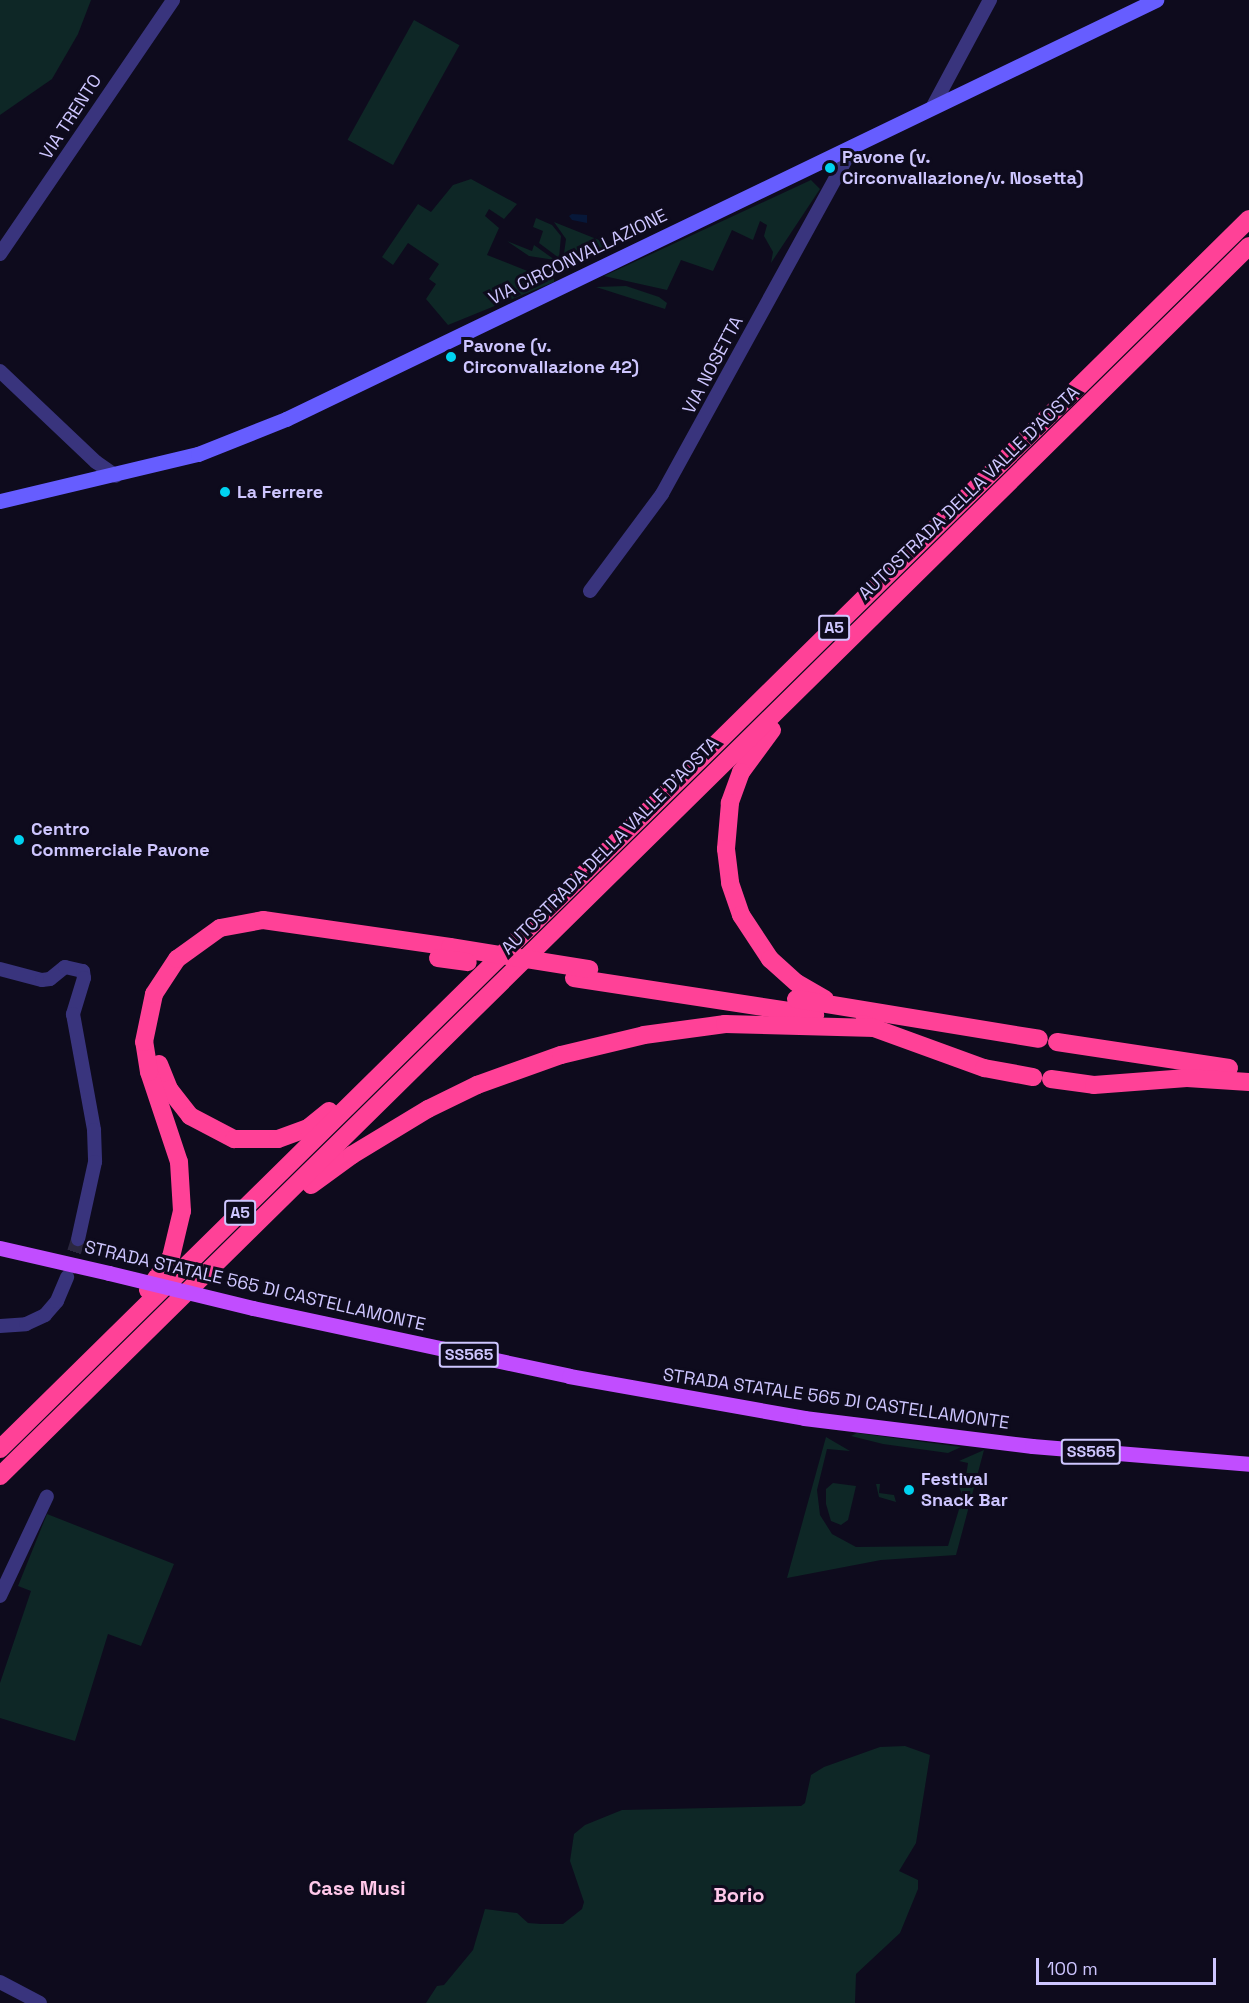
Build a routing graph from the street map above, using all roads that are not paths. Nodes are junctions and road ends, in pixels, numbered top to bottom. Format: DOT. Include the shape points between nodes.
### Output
graph roads {
  1 [pos="173,0"];
  2 [pos="990,0"];
  3 [pos="1156,0"];
  4 [pos="932,108"];
  5 [pos="853,146"];
  6 [pos="1249,219"];
  7 [pos="1249,246"];
  8 [pos="0,254"];
  9 [pos="0,371"];
  10 [pos="116,476"];
  11 [pos="0,501"];
  12 [pos="590,591"];
  13 [pos="838,650"];
  14 [pos="444,953"];
  15 [pos="0,969"];
  16 [pos="582,974"];
  17 [pos="840,1005"];
  18 [pos="875,1028"];
  19 [pos="418,1036"];
  20 [pos="1249,1071"];
  21 [pos="1249,1082"];
  22 [pos="78,1239"];
  23 [pos="0,1248"];
  24 [pos="224,1256"];
  25 [pos="66,1277"];
  26 [pos="0,1326"];
  27 [pos="61,1388"];
  28 [pos="0,1449"];
  29 [pos="1249,1464"];
  30 [pos="0,1476"];
  31 [pos="47,1496"];
  32 [pos="0,1596"];
  33 [pos="0,1982"];
  34 [pos="40,2003"];
  1 -- 8 [label="street, VIA TRENTO"];
  2 -- 4 [label="street"];
  3 -- 4 [label="main road, VIA CIRCONVALLAZIONE"];
  4 -- 5 [label="main road, VIA CIRCONVALLAZIONE"];
  5 -- 10 [label="main road, VIA CIRCONVALLAZIONE" via="286,420 198,454"];
  5 -- 12 [label="street, VIA NOSETTA" via="662,494"];
  6 -- 19 [label="highway, AUTOSTRADA DELLA VALLE D'AOSTA / A5"];
  7 -- 13 [label="highway, AUTOSTRADA DELLA VALLE D'AOSTA / A5"];
  9 -- 10 [label="street" via="96,462"];
  10 -- 11 [label="main road, VIA CIRCONVALLAZIONE"];
  13 -- 17 [label="highway" via="807,694 775,727 741,772 730,803 726,849 735,898 760,946 797,983"];
  13 -- 24 [label="highway, AUTOSTRADA DELLA VALLE D'AOSTA / A5"];
  14 -- 16 [label="highway, bridge"];
  14 -- 19 [label="highway" via="267,930 234,934 206,947 182,969 161,1007 156,1035 163,1076 190,1116 234,1139 264,1142 293,1135 321,1119 358,1083"];
  14 -- 27 [label="highway" via="263,920 220,928 177,959 154,994 144,1042 149,1072 179,1162 183,1195 180,1227 161,1273 81,1358"];
  15 -- 22 [label="street" via="42,980 50,979 65,967 82,971 84,978 73,1014 94,1130 95,1162"];
  16 -- 17 [label="highway"];
  16 -- 18 [label="highway"];
  17 -- 20 [label="highway"];
  18 -- 21 [label="highway" via="984,1068 1042,1078 1094,1085 1187,1078"];
  18 -- 24 [label="highway" via="725,1024 644,1035 525,1067 477,1085 390,1130 332,1168 271,1224"];
  19 -- 27 [label="highway, AUTOSTRADA DELLA VALLE D'AOSTA / A5"];
  23 -- 29 [label="main road, STRADA STATALE 565 DI CASTELLAMONTE / SS565, bridge" via="253,1308 569,1376 792,1416 1032,1446"];
  24 -- 30 [label="highway, AUTOSTRADA DELLA VALLE D'AOSTA / A5"];
  25 -- 26 [label="street" via="57,1301 45,1315 26,1324"];
  27 -- 28 [label="highway, AUTOSTRADA DELLA VALLE D'AOSTA / A5"];
  31 -- 32 [label="street"];
  33 -- 34 [label="street"];
}
